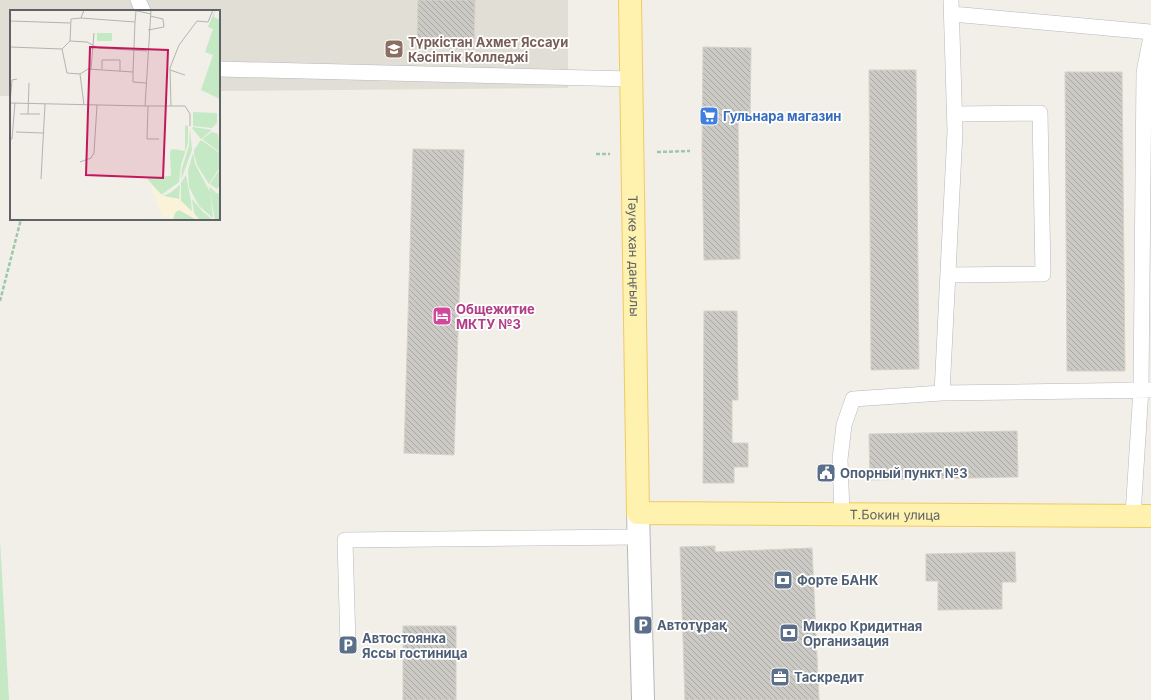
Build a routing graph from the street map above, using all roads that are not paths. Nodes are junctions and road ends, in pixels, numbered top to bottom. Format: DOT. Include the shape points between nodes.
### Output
graph roads {
  1 [pos="138,0"];
  2 [pos="630,0"];
  3 [pos="952,7"];
  4 [pos="142,10"];
  5 [pos="1151,32"];
  6 [pos="1151,37"];
  7 [pos="220,69"];
  8 [pos="631,79"];
  9 [pos="955,114"];
  10 [pos="948,275"];
  11 [pos="1146,389"];
  12 [pos="942,393"];
  13 [pos="638,512"];
  14 [pos="842,514"];
  15 [pos="1142,515"];
  16 [pos="639,537"];
  17 [pos="348,645"];
  18 [pos="643,700"];
  1 -- 4 [label="lane"];
  2 -- 8 [label="main road, Тәуке хан даңғылы"];
  3 -- 5 [label="lane"];
  3 -- 9 [label="lane"];
  6 -- 11 [label="lane" via="1144,72"];
  7 -- 8 [label="lane"];
  8 -- 13 [label="main road, Тәуке хан даңғылы"];
  9 -- 10 [label="lane"];
  9 -- 10 [label="lane" via="1040,113 1043,274"];
  10 -- 12 [label="lane"];
  11 -- 12 [label="lane"];
  11 -- 15 [label="lane"];
  12 -- 14 [label="lane" via="853,399 844,425 840,459"];
  13 -- 14 [label="main road, Т.Бокин улица"];
  13 -- 16 [label="street"];
  14 -- 15 [label="main road, Т.Бокин улица"];
  16 -- 17 [label="lane" via="345,540"];
  16 -- 18 [label="street"];
}
